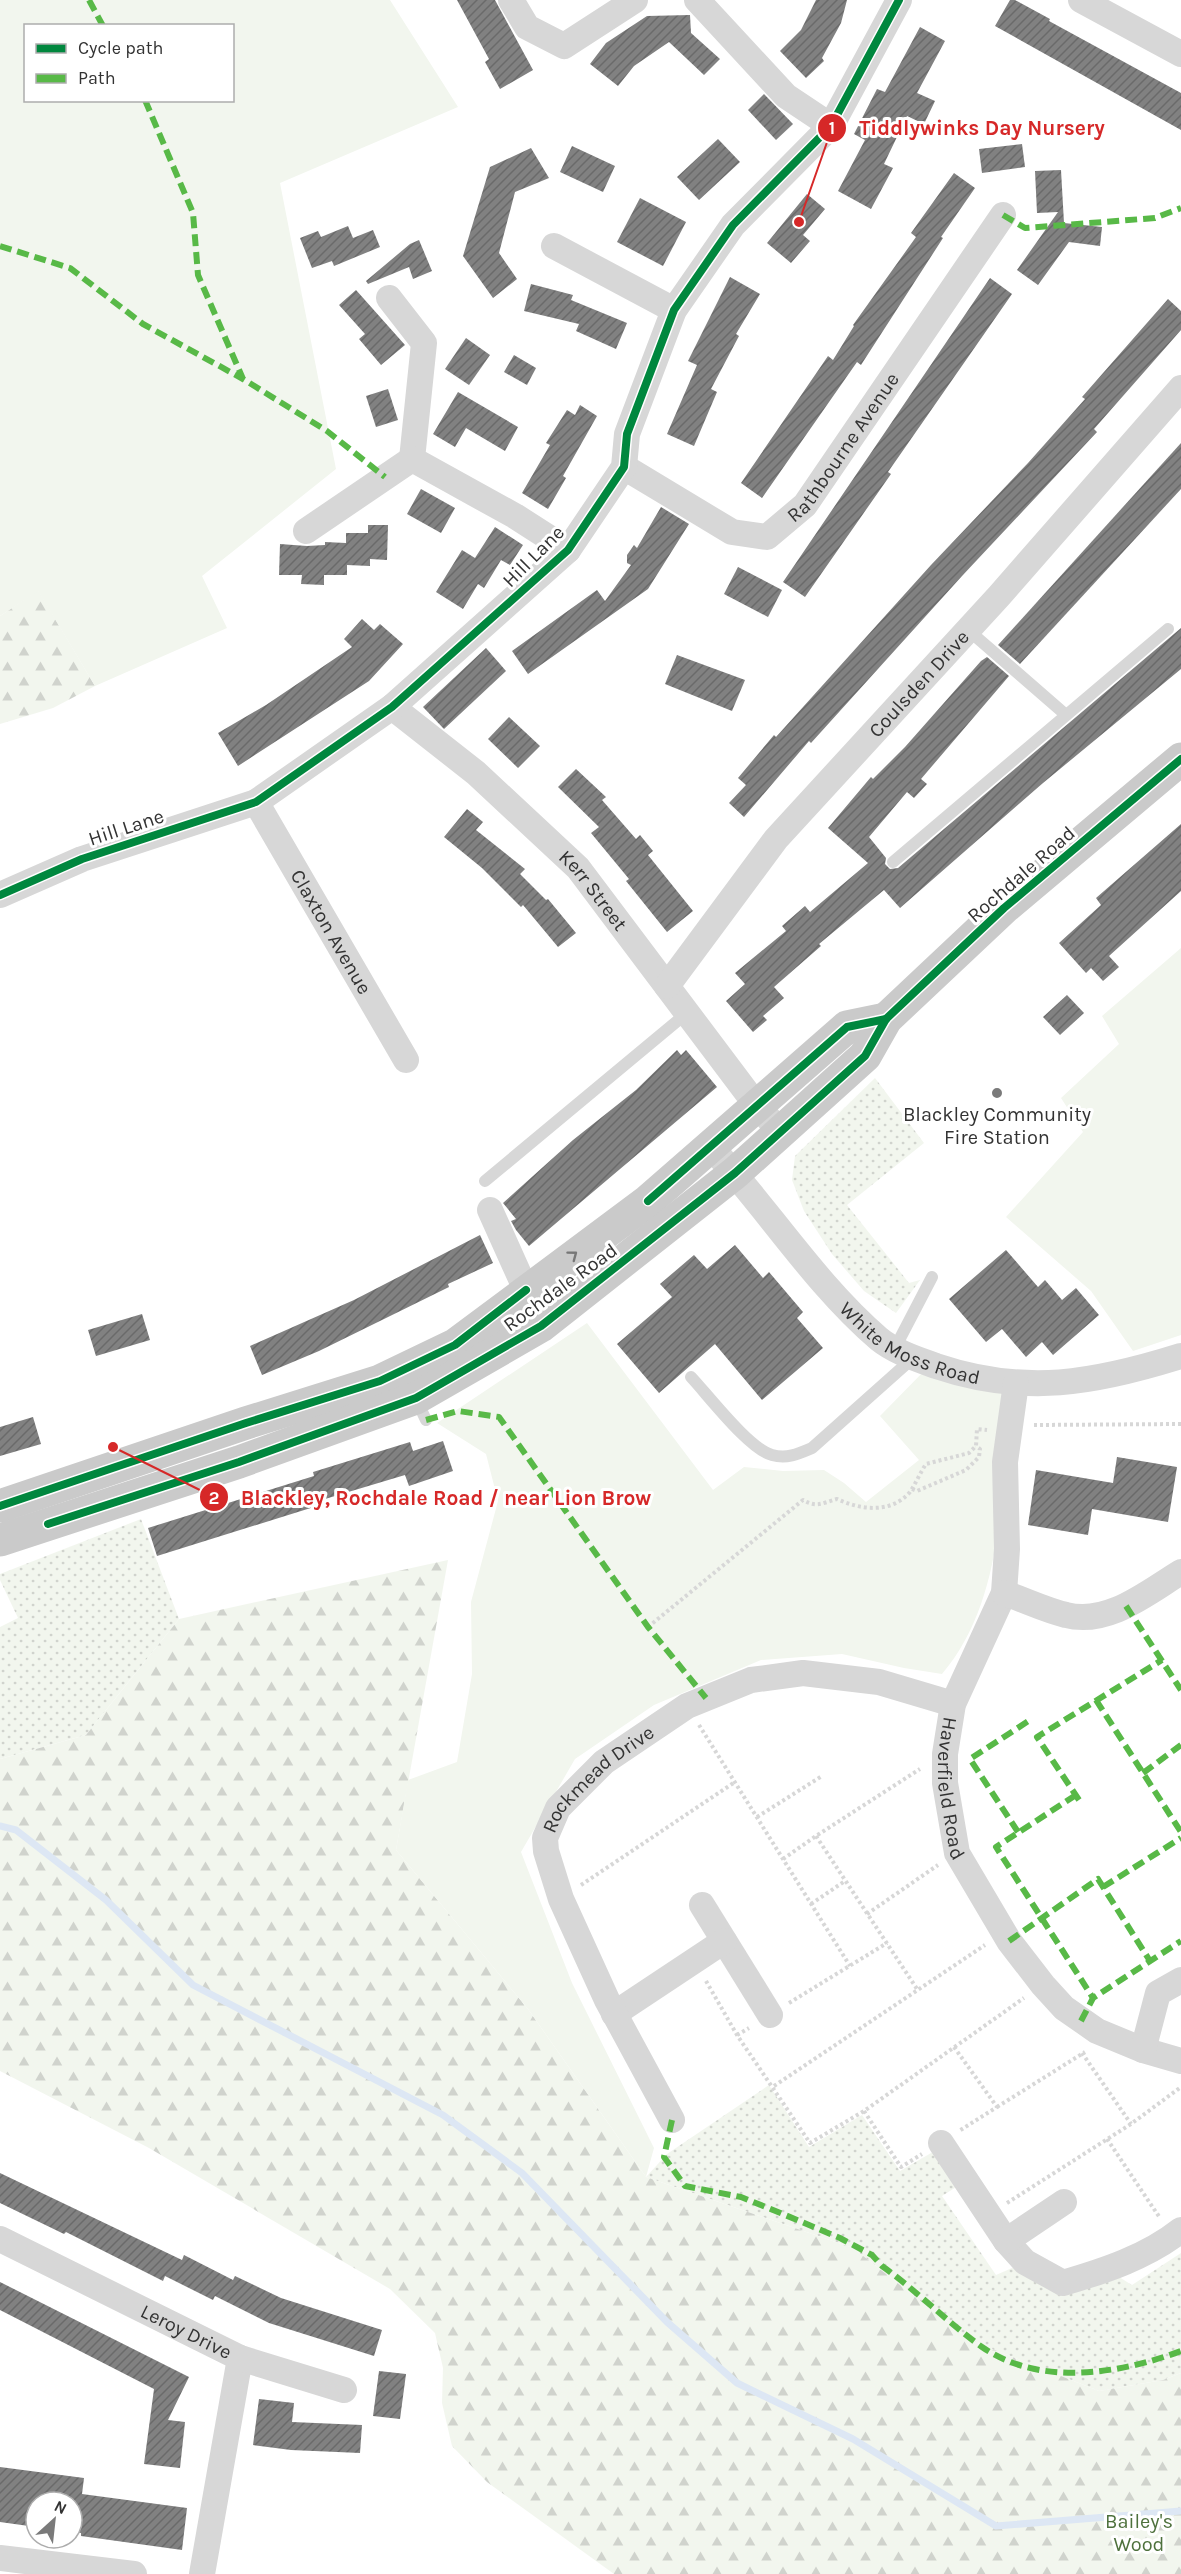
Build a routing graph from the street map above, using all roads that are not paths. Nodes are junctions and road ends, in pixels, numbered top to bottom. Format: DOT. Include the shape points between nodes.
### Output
graph roads {
  1 [pos="511,0"];
  2 [pos="635,0"];
  3 [pos="697,0"];
  4 [pos="899,0"];
  5 [pos="1081,0"];
  6 [pos="1181,54"];
  7 [pos="831,126"];
  8 [pos="1003,215"];
  9 [pos="554,246"];
  10 [pos="389,298"];
  11 [pos="674,310"];
  12 [pos="1181,387"];
  13 [pos="412,459"];
  14 [pos="624,467"];
  15 [pos="306,531"];
  16 [pos="568,550"];
  17 [pos="967,629"];
  18 [pos="1168,629"];
  19 [pos="392,707"];
  20 [pos="1066,715"];
  21 [pos="1181,759"];
  22 [pos="256,802"];
  23 [pos="893,861"];
  24 [pos="0,895"];
  25 [pos="667,986"];
  26 [pos="687,1013"];
  27 [pos="886,1019"];
  28 [pos="406,1060"];
  29 [pos="758,1106"];
  30 [pos="780,1132"];
  31 [pos="711,1147"];
  32 [pos="735,1173"];
  33 [pos="485,1181"];
  34 [pos="490,1210"];
  35 [pos="932,1277"];
  36 [pos="526,1290"];
  37 [pos="544,1323"];
  38 [pos="904,1353"];
  39 [pos="1181,1356"];
  40 [pos="691,1377"];
  41 [pos="1016,1383"];
  42 [pos="0,1506"];
  43 [pos="0,1540"];
  44 [pos="1181,1572"];
  45 [pos="1004,1593"];
  46 [pos="953,1704"];
  47 [pos="702,1905"];
  48 [pos="724,1941"];
  49 [pos="1181,1980"];
  50 [pos="614,2014"];
  51 [pos="770,2014"];
  52 [pos="1143,2050"];
  53 [pos="1181,2061"];
  54 [pos="672,2120"];
  55 [pos="941,2143"];
  56 [pos="1064,2202"];
  57 [pos="1177,2233"];
  58 [pos="0,2239"];
  59 [pos="1006,2241"];
  60 [pos="240,2358"];
  61 [pos="344,2390"];
  62 [pos="0,2558"];
  63 [pos="117,2573"];
  64 [pos="202,2574"];
  1 -- 2 [label="street" via="527,27 564,46"];
  3 -- 7 [label="street" via="786,96"];
  4 -- 7 [label="street, Hill Lane"];
  5 -- 6 [label="street"];
  7 -- 11 [label="street, Hill Lane" via="733,225"];
  8 -- 14 [label="street, Rathbourne Avenue" via="805,505 767,537 732,532"];
  9 -- 11 [label="street"];
  10 -- 13 [label="street" via="424,343"];
  11 -- 14 [label="street, Hill Lane" via="627,434"];
  12 -- 17 [label="street, Coulsden Drive"];
  13 -- 15 [label="street"];
  13 -- 16 [label="street"];
  14 -- 16 [label="street, Hill Lane"];
  16 -- 19 [label="street, Hill Lane"];
  17 -- 20 [label="lane"];
  17 -- 25 [label="street, Coulsden Drive" via="776,839"];
  18 -- 20 [label="lane"];
  19 -- 22 [label="street, Hill Lane"];
  19 -- 25 [label="street, Kerr Street" via="476,773 578,868"];
  20 -- 23 [label="lane"];
  21 -- 27 [label="main road, Rochdale Road" via="1004,908"];
  22 -- 24 [label="street, Hill Lane" via="82,859"];
  22 -- 28 [label="street, Claxton Avenue"];
  25 -- 26 [label="street, Kerr Street"];
  26 -- 29 [label="street, Kerr Street"];
  26 -- 33 [label="lane"];
  27 -- 29 [label="main road, Rochdale Road" via="847,1027"];
  27 -- 30 [label="main road, Rochdale Road" via="865,1056"];
  29 -- 30 [label="street, Kerr Street"];
  29 -- 31 [label="main road, Rochdale Road"];
  30 -- 32 [label="main road, Rochdale Road"];
  31 -- 32 [label="street, White Moss Road"];
  36 -- 31 [label="main road, Rochdale Road, one-way" via="648,1200"];
  32 -- 37 [label="main road, Rochdale Road"];
  32 -- 38 [label="street, White Moss Road" via="829,1288 880,1340"];
  34 -- 36 [label="street"];
  35 -- 38 [label="lane"];
  36 -- 37 [label="street"];
  36 -- 42 [label="main road, Rochdale Road" via="455,1345 380,1381"];
  37 -- 43 [label="main road, Rochdale Road" via="421,1409 239,1462"];
  38 -- 40 [label="lane" via="812,1448 793,1457 770,1455 747,1439"];
  38 -- 41 [label="street, White Moss Road" via="956,1373"];
  39 -- 41 [label="street, White Moss Road" via="1079,1382"];
  41 -- 45 [label="street, Haverfield Road" via="1005,1462"];
  44 -- 45 [label="street" via="1126,1606 1099,1616 1068,1616"];
  45 -- 46 [label="street, Haverfield Road"];
  46 -- 50 [label="street, Rockmead Drive" via="879,1682 803,1673 751,1680 687,1706 604,1762 558,1808 545,1838 561,1899"];
  46 -- 52 [label="street, Haverfield Road" via="945,1783 957,1853 1004,1933 1043,1985 1073,2015"];
  47 -- 48 [label="street"];
  48 -- 50 [label="street"];
  48 -- 51 [label="street"];
  49 -- 52 [label="street" via="1158,1993"];
  50 -- 54 [label="street, Rockmead Drive"];
  52 -- 53 [label="street, Haverfield Road"];
  55 -- 59 [label="street"];
  56 -- 59 [label="street"];
  57 -- 59 [label="street" via="1165,2243 1105,2271 1063,2283 1025,2262"];
  58 -- 60 [label="street, Leroy Drive"];
  60 -- 61 [label="street"];
  60 -- 64 [label="street, Leroy Drive"];
  62 -- 63 [label="street"];
}
